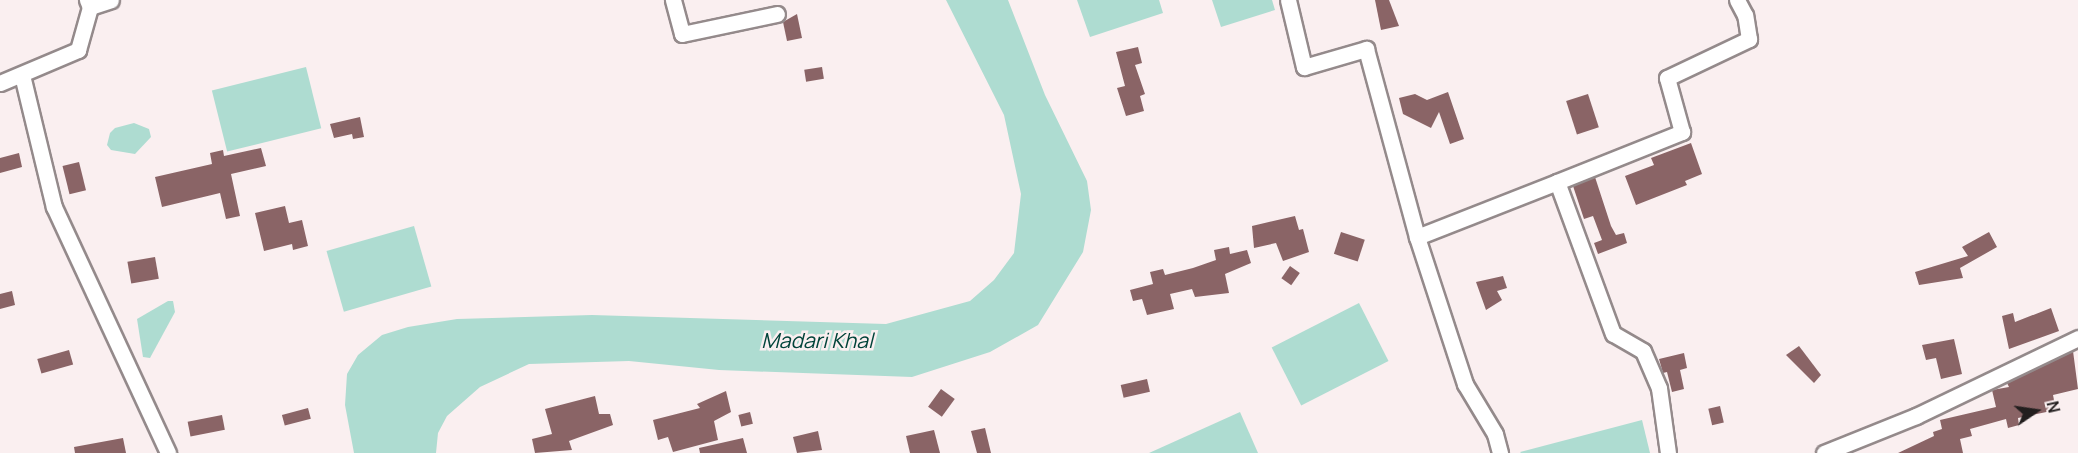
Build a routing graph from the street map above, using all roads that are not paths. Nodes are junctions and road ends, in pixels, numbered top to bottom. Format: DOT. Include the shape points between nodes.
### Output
graph roads {
  1 [pos="111,0"];
  2 [pos="673,0"];
  3 [pos="1288,0"];
  4 [pos="1737,0"];
  5 [pos="89,4"];
  6 [pos="777,14"];
  7 [pos="22,75"];
  8 [pos="0,83"];
  9 [pos="1557,182"];
  10 [pos="1417,237"];
  11 [pos="2078,338"];
  12 [pos="168,453"];
  13 [pos="1500,453"];
  14 [pos="1668,453"];
  15 [pos="1824,453"];
  1 -- 5 [label="street"];
  2 -- 6 [label="street" via="682,34"];
  3 -- 10 [label="street" via="1304,67 1366,49"];
  4 -- 9 [label="street" via="1745,15 1749,39 1667,78 1682,132"];
  5 -- 7 [label="street" via="78,50"];
  7 -- 8 [label="street"];
  7 -- 12 [label="street" via="54,207"];
  9 -- 10 [label="street"];
  9 -- 14 [label="street" via="1612,334 1643,351 1655,379"];
  10 -- 13 [label="street" via="1465,384 1495,434"];
  11 -- 15 [label="street" via="1916,416"];
}
